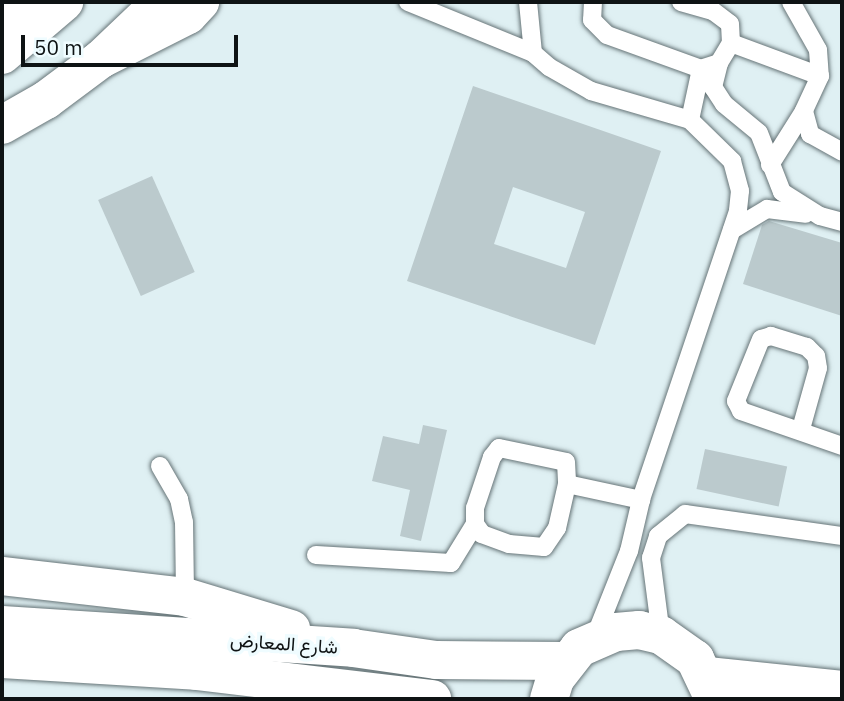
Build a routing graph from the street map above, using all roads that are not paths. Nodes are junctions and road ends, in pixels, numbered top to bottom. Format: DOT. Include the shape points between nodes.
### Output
graph roads {
  1 [pos="29,2"];
  2 [pos="64,2"];
  3 [pos="161,2"];
  4 [pos="200,2"];
  5 [pos="408,2"];
  6 [pos="528,2"];
  7 [pos="539,2"];
  8 [pos="593,2"];
  9 [pos="681,2"];
  10 [pos="791,2"];
  11 [pos="2,27"];
  12 [pos="528,27"];
  13 [pos="731,43"];
  14 [pos="533,53"];
  15 [pos="2,55"];
  16 [pos="101,59"];
  17 [pos="719,63"];
  18 [pos="701,69"];
  19 [pos="820,76"];
  20 [pos="46,100"];
  21 [pos="804,111"];
  22 [pos="690,120"];
  23 [pos="2,125"];
  24 [pos="2,143"];
  25 [pos="842,152"];
  26 [pos="770,165"];
  27 [pos="820,216"];
  28 [pos="842,222"];
  29 [pos="732,230"];
  30 [pos="801,429"];
  31 [pos="842,446"];
  32 [pos="160,466"];
  33 [pos="567,484"];
  34 [pos="641,500"];
  35 [pos="475,524"];
  36 [pos="842,536"];
  37 [pos="316,555"];
  38 [pos="2,576"];
  39 [pos="185,597"];
  40 [pos="2,625"];
  41 [pos="661,635"];
  42 [pos="353,648"];
  43 [pos="580,650"];
  44 [pos="2,659"];
  45 [pos="711,688"];
  46 [pos="842,690"];
  47 [pos="432,699"];
  48 [pos="549,699"];
  1 -- 11 [label="main road"];
  2 -- 15 [label="main road"];
  3 -- 16 [label="main road"];
  4 -- 16 [label="main road" via="188,15"];
  5 -- 14 [label="lane"];
  6 -- 12 [label="lane"];
  7 -- 12 [label="lane"];
  8 -- 18 [label="lane" via="592,20 607,35"];
  9 -- 13 [label="lane" via="713,10 730,24"];
  10 -- 19 [label="lane" via="818,50"];
  12 -- 14 [label="lane"];
  13 -- 17 [label="lane"];
  13 -- 19 [label="lane"];
  14 -- 22 [label="lane" via="591,90"];
  16 -- 20 [label="main road"];
  17 -- 18 [label="lane"];
  17 -- 26 [label="lane" via="713,87 724,104 759,133"];
  18 -- 22 [label="lane"];
  19 -- 21 [label="lane"];
  20 -- 23 [label="main road"];
  20 -- 24 [label="main road"];
  21 -- 25 [label="lane" via="810,134"];
  21 -- 26 [label="lane"];
  22 -- 29 [label="lane" via="732,161 740,191"];
  26 -- 27 [label="lane" via="782,192"];
  27 -- 28 [label="lane"];
  27 -- 29 [label="lane" via="767,209"];
  29 -- 34 [label="lane"];
  30 -- 30 [label="lane" via="818,368 816,356 807,347 771,336 761,339 736,401 741,411 751,416"];
  30 -- 31 [label="lane"];
  32 -- 39 [label="lane" via="179,499 184,522"];
  33 -- 34 [label="lane"];
  33 -- 35 [label="lane" via="557,528 544,547 509,544 482,534"];
  33 -- 35 [label="lane" via="566,462 499,448 475,508"];
  34 -- 43 [label="lane" via="629,551"];
  35 -- 37 [label="lane" via="451,563"];
  36 -- 41 [label="lane" via="685,514 658,536 651,558"];
  38 -- 39 [label="main road"];
  39 -- 42 [label="main road"];
  40 -- 42 [label="main road, شارع المعارض"];
  41 -- 43 [label="main road, شارع المعارض" via="627,631"];
  41 -- 45 [label="main road" via="687,652"];
  42 -- 43 [label="main road, شارع المعارض" via="436,660"];
  43 -- 48 [label="main road"];
  44 -- 47 [label="main road, شارع المعارض" via="196,671"];
  45 -- 46 [label="main road"];
}
